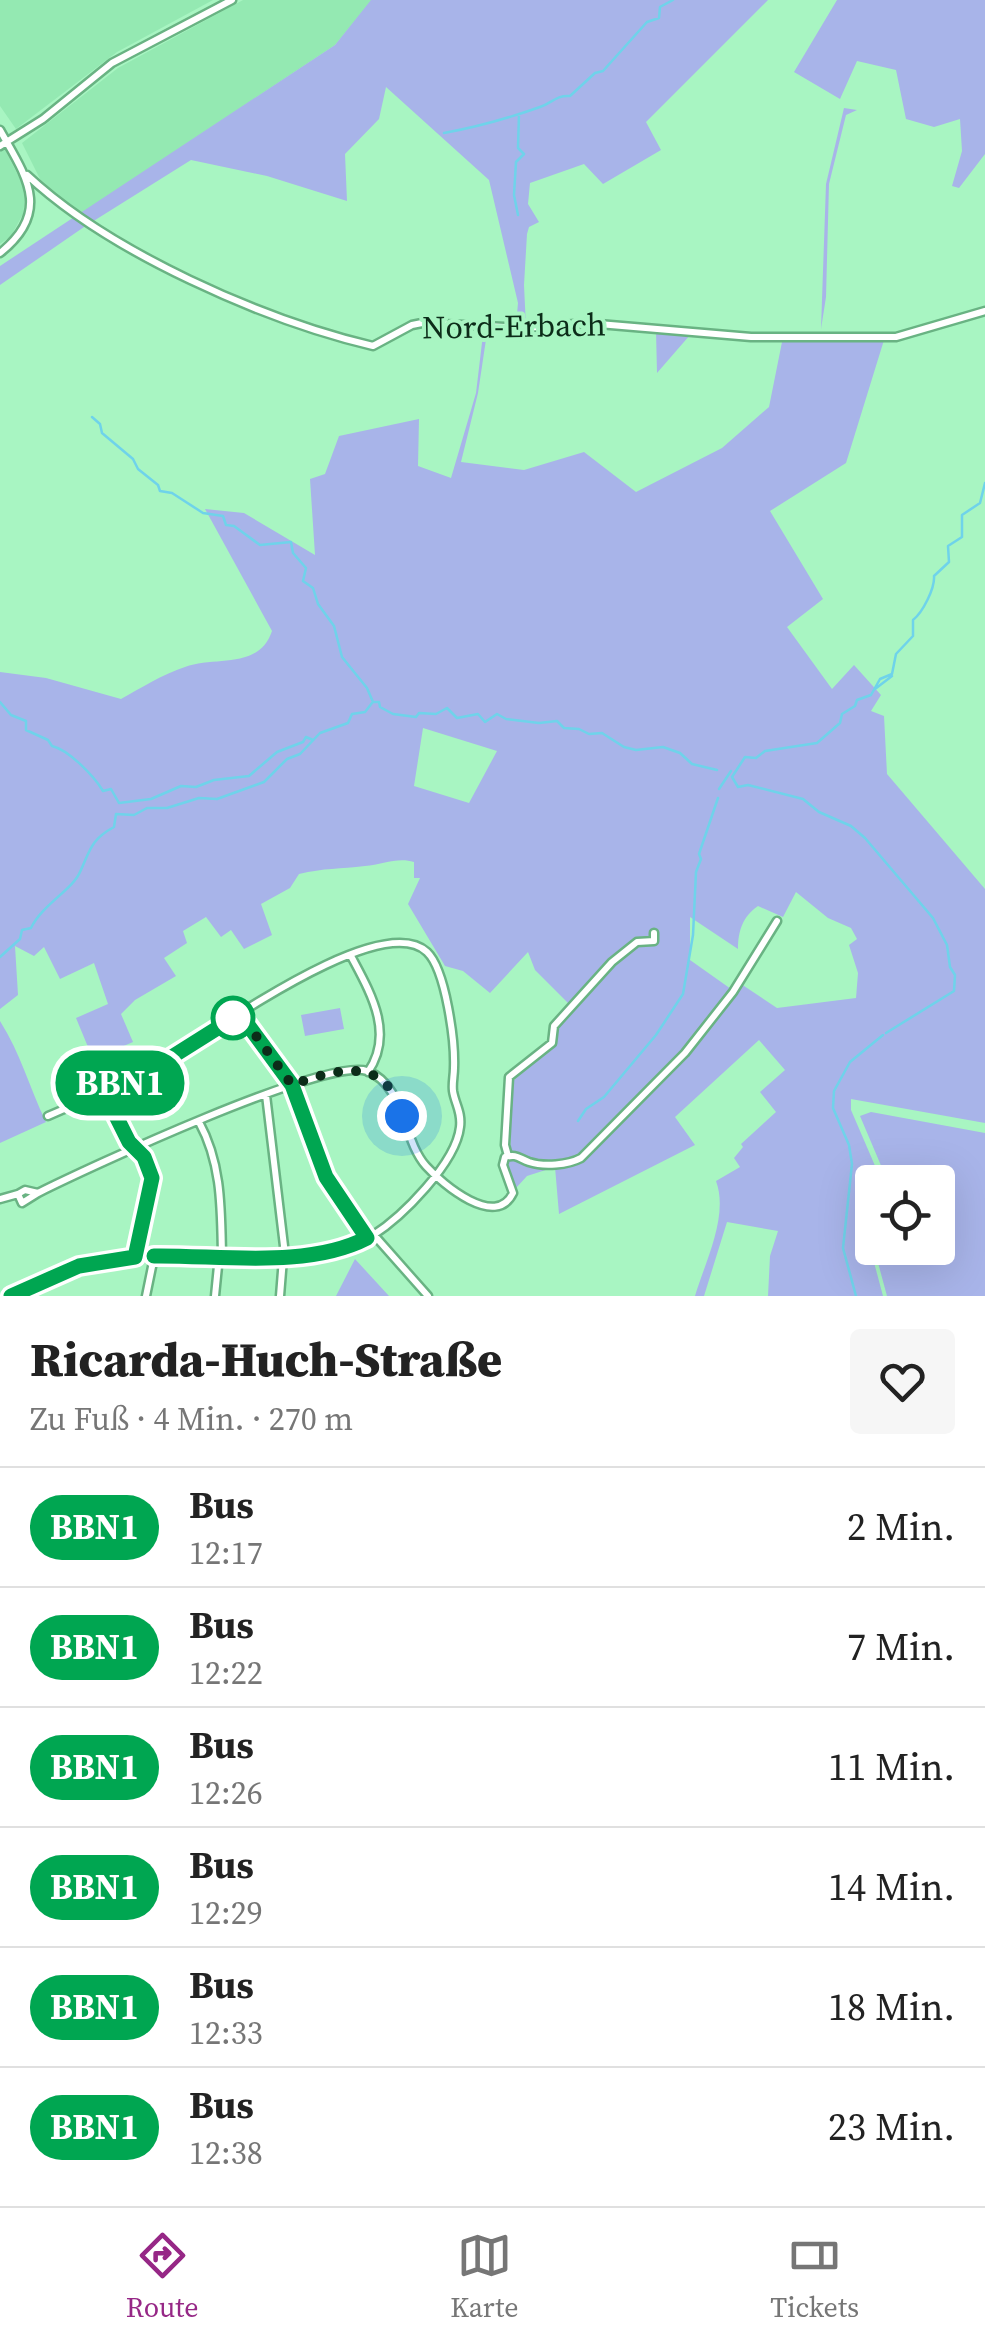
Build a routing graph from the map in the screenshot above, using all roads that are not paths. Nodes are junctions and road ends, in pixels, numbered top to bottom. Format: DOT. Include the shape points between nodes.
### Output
graph roads {
  1 [pos="232,0"];
  2 [pos="0,130"];
  3 [pos="3,144"];
  4 [pos="27,175"];
  5 [pos="0,253"];
  6 [pos="985,311"];
  7 [pos="778,921"];
  8 [pos="654,933"];
  9 [pos="351,956"];
  10 [pos="240,1014"];
  11 [pos="368,1072"];
  12 [pos="292,1085"];
  13 [pos="104,1092"];
  14 [pos="266,1095"];
  15 [pos="48,1116"];
  16 [pos="200,1122"];
  17 [pos="136,1146"];
  18 [pos="508,1156"];
  19 [pos="436,1175"];
  20 [pos="0,1199"];
  21 [pos="370,1236"];
  22 [pos="154,1256"];
  23 [pos="221,1256"];
  24 [pos="135,1257"];
  25 [pos="285,1258"];
  26 [pos="12,1296"];
  27 [pos="146,1296"];
  28 [pos="215,1296"];
  29 [pos="280,1296"];
  30 [pos="428,1296"];
  1 -- 3 [label="street" via="112,63"];
  2 -- 3 [label="street"];
  3 -- 4 [label="street"];
  4 -- 5 [label="street" via="26,221"];
  4 -- 6 [label="street, Nord-Erbach" via="82,220 214,291 372,346 422,323 588,323 752,338 896,337"];
  7 -- 18 [label="street" via="684,1053 582,1158 541,1164"];
  8 -- 18 [label="street" via="654,941 637,942 612,962 554,1026 552,1043 510,1077"];
  9 -- 10 [label="street" via="298,977"];
  9 -- 11 [label="street" via="378,1010 377,1054"];
  9 -- 19 [label="street" via="403,942 436,966 461,1123 455,1150"];
  10 -- 12 [label="street"];
  10 -- 13 [label="street"];
  11 -- 12 [label="street" via="334,1072"];
  11 -- 19 [label="street" via="393,1096 416,1153"];
  12 -- 14 [label="street"];
  12 -- 21 [label="street" via="326,1177"];
  13 -- 15 [label="street"];
  13 -- 17 [label="street"];
  14 -- 16 [label="street"];
  14 -- 25 [label="street"];
  16 -- 17 [label="street"];
  16 -- 23 [label="street" via="214,1150"];
  17 -- 20 [label="street" via="38,1193"];
  17 -- 24 [label="street" via="152,1184"];
  18 -- 19 [label="street" via="503,1166 513,1193 495,1208 476,1204"];
  19 -- 21 [label="street"];
  21 -- 25 [label="street" via="336,1250"];
  21 -- 30 [label="street"];
  22 -- 23 [label="street"];
  22 -- 24 [label="street"];
  22 -- 27 [label="street"];
  23 -- 25 [label="street"];
  23 -- 28 [label="street"];
  24 -- 26 [label="street" via="79,1266"];
  25 -- 29 [label="street"];
}
